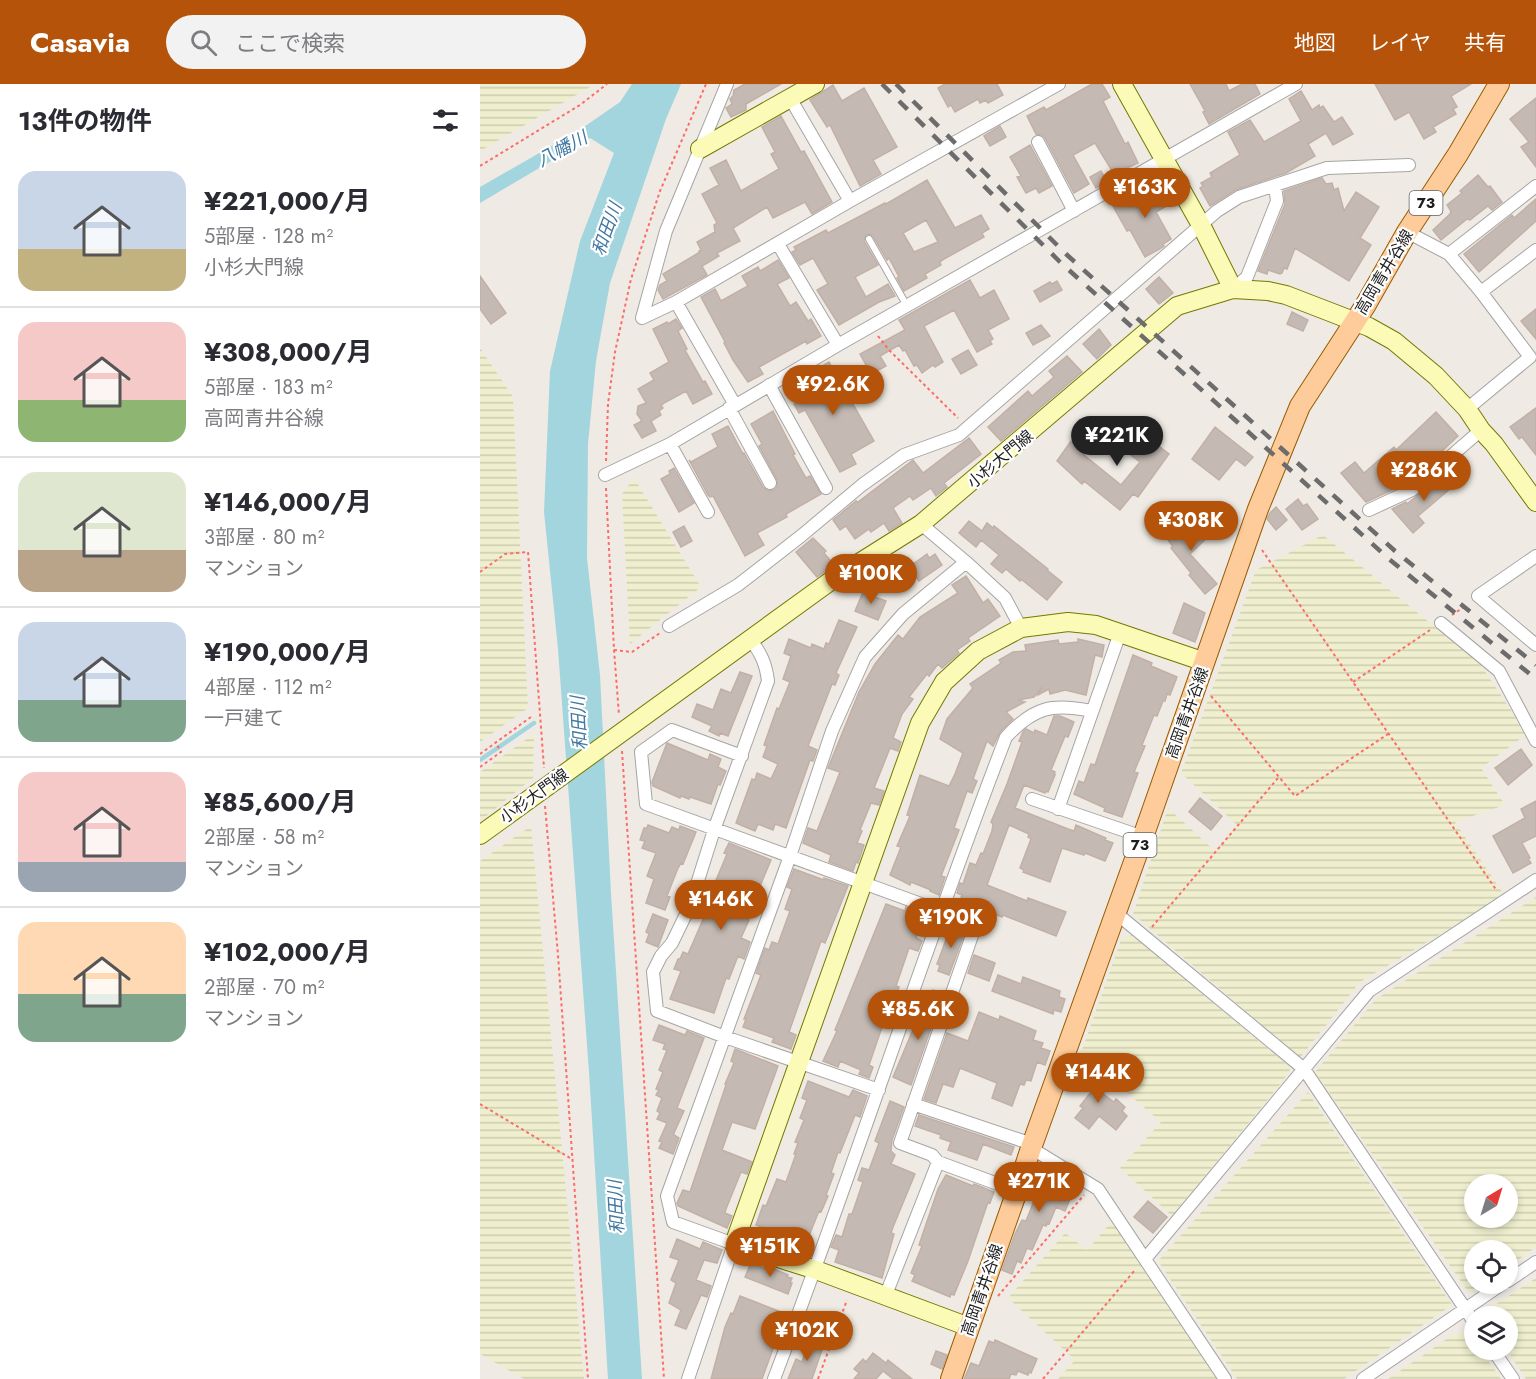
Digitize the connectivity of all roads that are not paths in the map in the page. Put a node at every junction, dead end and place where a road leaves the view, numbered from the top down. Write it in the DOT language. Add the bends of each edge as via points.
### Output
graph roads {
  1 [pos="727,84"];
  2 [pos="815,84"];
  3 [pos="1059,84"];
  4 [pos="1122,84"];
  5 [pos="1296,84"];
  6 [pos="1499,84"];
  7 [pos="1277,89"];
  8 [pos="790,98"];
  9 [pos="1038,142"];
  10 [pos="700,149"];
  11 [pos="1163,159"];
  12 [pos="1409,165"];
  13 [pos="1275,185"];
  14 [pos="1536,186"];
  15 [pos="850,201"];
  16 [pos="1074,211"];
  17 [pos="1201,225"];
  18 [pos="1407,232"];
  19 [pos="869,239"];
  20 [pos="778,244"];
  21 [pos="1536,250"];
  22 [pos="1449,254"];
  23 [pos="1233,289"];
  24 [pos="1481,292"];
  25 [pos="676,302"];
  26 [pos="907,306"];
  27 [pos="1353,322"];
  28 [pos="837,345"];
  29 [pos="1534,358"];
  30 [pos="769,385"];
  31 [pos="732,407"];
  32 [pos="1467,409"];
  33 [pos="1481,430"];
  34 [pos="670,444"];
  35 [pos="605,475"];
  36 [pos="770,483"];
  37 [pos="826,488"];
  38 [pos="1536,502"];
  39 [pos="1369,510"];
  40 [pos="708,512"];
  41 [pos="921,525"];
  42 [pos="1536,556"];
  43 [pos="966,562"];
  44 [pos="1441,623"];
  45 [pos="669,626"];
  46 [pos="1022,628"];
  47 [pos="1120,633"];
  48 [pos="750,639"];
  49 [pos="1536,645"];
  50 [pos="1205,662"];
  51 [pos="1092,711"];
  52 [pos="1536,741"];
  53 [pos="742,756"];
  54 [pos="1032,799"];
  55 [pos="1058,809"];
  56 [pos="714,830"];
  57 [pos="480,835"];
  58 [pos="1143,837"];
  59 [pos="790,856"];
  60 [pos="1536,880"];
  61 [pos="863,883"];
  62 [pos="942,911"];
  63 [pos="1116,913"];
  64 [pos="725,1037"];
  65 [pos="798,1061"];
  66 [pos="1304,1069"];
  67 [pos="879,1090"];
  68 [pos="913,1104"];
  69 [pos="1032,1146"];
  70 [pos="938,1162"];
  71 [pos="1017,1191"];
  72 [pos="734,1244"];
  73 [pos="1145,1259"];
  74 [pos="1536,1262"];
  75 [pos="816,1270"];
  76 [pos="1518,1274"];
  77 [pos="1487,1294"];
  78 [pos="885,1297"];
  79 [pos="1465,1306"];
  80 [pos="1469,1306"];
  81 [pos="1464,1309"];
  82 [pos="972,1318"];
  83 [pos="1500,1360"];
  84 [pos="953,1378"];
  85 [pos="688,1379"];
  86 [pos="774,1379"];
  87 [pos="1225,1379"];
  88 [pos="1363,1379"];
  89 [pos="1513,1379"];
  1 -- 10 [label="street"];
  2 -- 8 [label="street"];
  3 -- 15 [label="street"];
  4 -- 11 [label="street"];
  5 -- 7 [label="street"];
  6 -- 18 [label="main road, 高岡青井谷線 / 73"];
  7 -- 11 [label="street"];
  8 -- 10 [label="street"];
  8 -- 15 [label="street"];
  9 -- 16 [label="street"];
  10 -- 25 [label="street" via="666,231 642,318"];
  11 -- 16 [label="street"];
  11 -- 17 [label="street"];
  12 -- 13 [label="street" via="1327,168"];
  13 -- 17 [label="street" via="1239,198"];
  13 -- 23 [label="street" via="1277,201 1246,277"];
  14 -- 22 [label="street"];
  15 -- 20 [label="street"];
  16 -- 26 [label="street"];
  17 -- 23 [label="street"];
  17 -- 45 [label="street" via="968,427 948,440 904,455 738,585"];
  18 -- 22 [label="street"];
  18 -- 27 [label="main road, 高岡青井谷線 / 73"];
  19 -- 26 [label="lane"];
  20 -- 25 [label="street"];
  20 -- 28 [label="street"];
  21 -- 24 [label="street"];
  22 -- 24 [label="street"];
  23 -- 27 [label="street, 小杉大門線" via="1286,295"];
  23 -- 41 [label="street, 小杉大門線" via="1177,306"];
  24 -- 29 [label="street"];
  25 -- 31 [label="street"];
  26 -- 28 [label="street"];
  27 -- 32 [label="street, 小杉大門線" via="1394,341 1436,376"];
  27 -- 50 [label="main road, 高岡青井谷線 / 73" via="1300,406"];
  28 -- 30 [label="street"];
  29 -- 32 [label="street"];
  30 -- 31 [label="street"];
  30 -- 37 [label="street"];
  31 -- 34 [label="street"];
  31 -- 36 [label="street"];
  32 -- 33 [label="street, 小杉大門線"];
  33 -- 38 [label="street, 小杉大門線"];
  33 -- 39 [label="street" via="1412,490"];
  34 -- 35 [label="street"];
  34 -- 40 [label="street"];
  41 -- 43 [label="street"];
  41 -- 48 [label="street, 小杉大門線" via="832,580"];
  42 -- 49 [label="street" via="1478,596"];
  43 -- 46 [label="street" via="1005,598"];
  43 -- 59 [label="street" via="903,614 865,657 832,731"];
  44 -- 52 [label="street" via="1499,671"];
  46 -- 47 [label="street" via="1068,622"];
  46 -- 61 [label="street" via="978,651 944,682 920,723"];
  47 -- 50 [label="street"];
  47 -- 51 [label="street"];
  48 -- 53 [label="street" via="767,666 768,681"];
  48 -- 57 [label="street, 小杉大門線"];
  50 -- 58 [label="main road, 高岡青井谷線 / 73"];
  51 -- 55 [label="street"];
  51 -- 62 [label="street" via="1045,708 1022,720 1006,737"];
  53 -- 56 [label="street"];
  53 -- 56 [label="street" via="672,730 641,752 646,804"];
  54 -- 55 [label="street"];
  55 -- 58 [label="street"];
  56 -- 59 [label="street"];
  56 -- 64 [label="street" via="690,906 653,972 657,1011"];
  58 -- 63 [label="main road, 高岡青井谷線 / 73"];
  59 -- 61 [label="street"];
  59 -- 64 [label="street"];
  60 -- 66 [label="street" via="1369,991"];
  61 -- 62 [label="street"];
  61 -- 65 [label="street"];
  62 -- 67 [label="street"];
  62 -- 68 [label="street" via="976,924"];
  63 -- 66 [label="street"];
  63 -- 69 [label="main road, 高岡青井谷線 / 73"];
  64 -- 65 [label="street"];
  64 -- 72 [label="street" via="667,1196 673,1222"];
  65 -- 67 [label="street"];
  65 -- 72 [label="street"];
  66 -- 73 [label="street"];
  66 -- 79 [label="street"];
  67 -- 75 [label="street"];
  68 -- 69 [label="street"];
  68 -- 70 [label="street" via="900,1143 932,1155"];
  69 -- 71 [label="main road, 高岡青井谷線 / 73"];
  69 -- 73 [label="street" via="1101,1194"];
  70 -- 71 [label="street"];
  70 -- 78 [label="street"];
  71 -- 82 [label="main road, 高岡青井谷線 / 73"];
  72 -- 75 [label="street"];
  72 -- 85 [label="street"];
  73 -- 87 [label="street"];
  74 -- 76 [label="street"];
  75 -- 78 [label="street"];
  75 -- 86 [label="street"];
  77 -- 80 [label="street"];
  78 -- 82 [label="street"];
  81 -- 88 [label="street"];
  82 -- 84 [label="main road, 高岡青井谷線 / 73"];
  83 -- 89 [label="street"];
}
